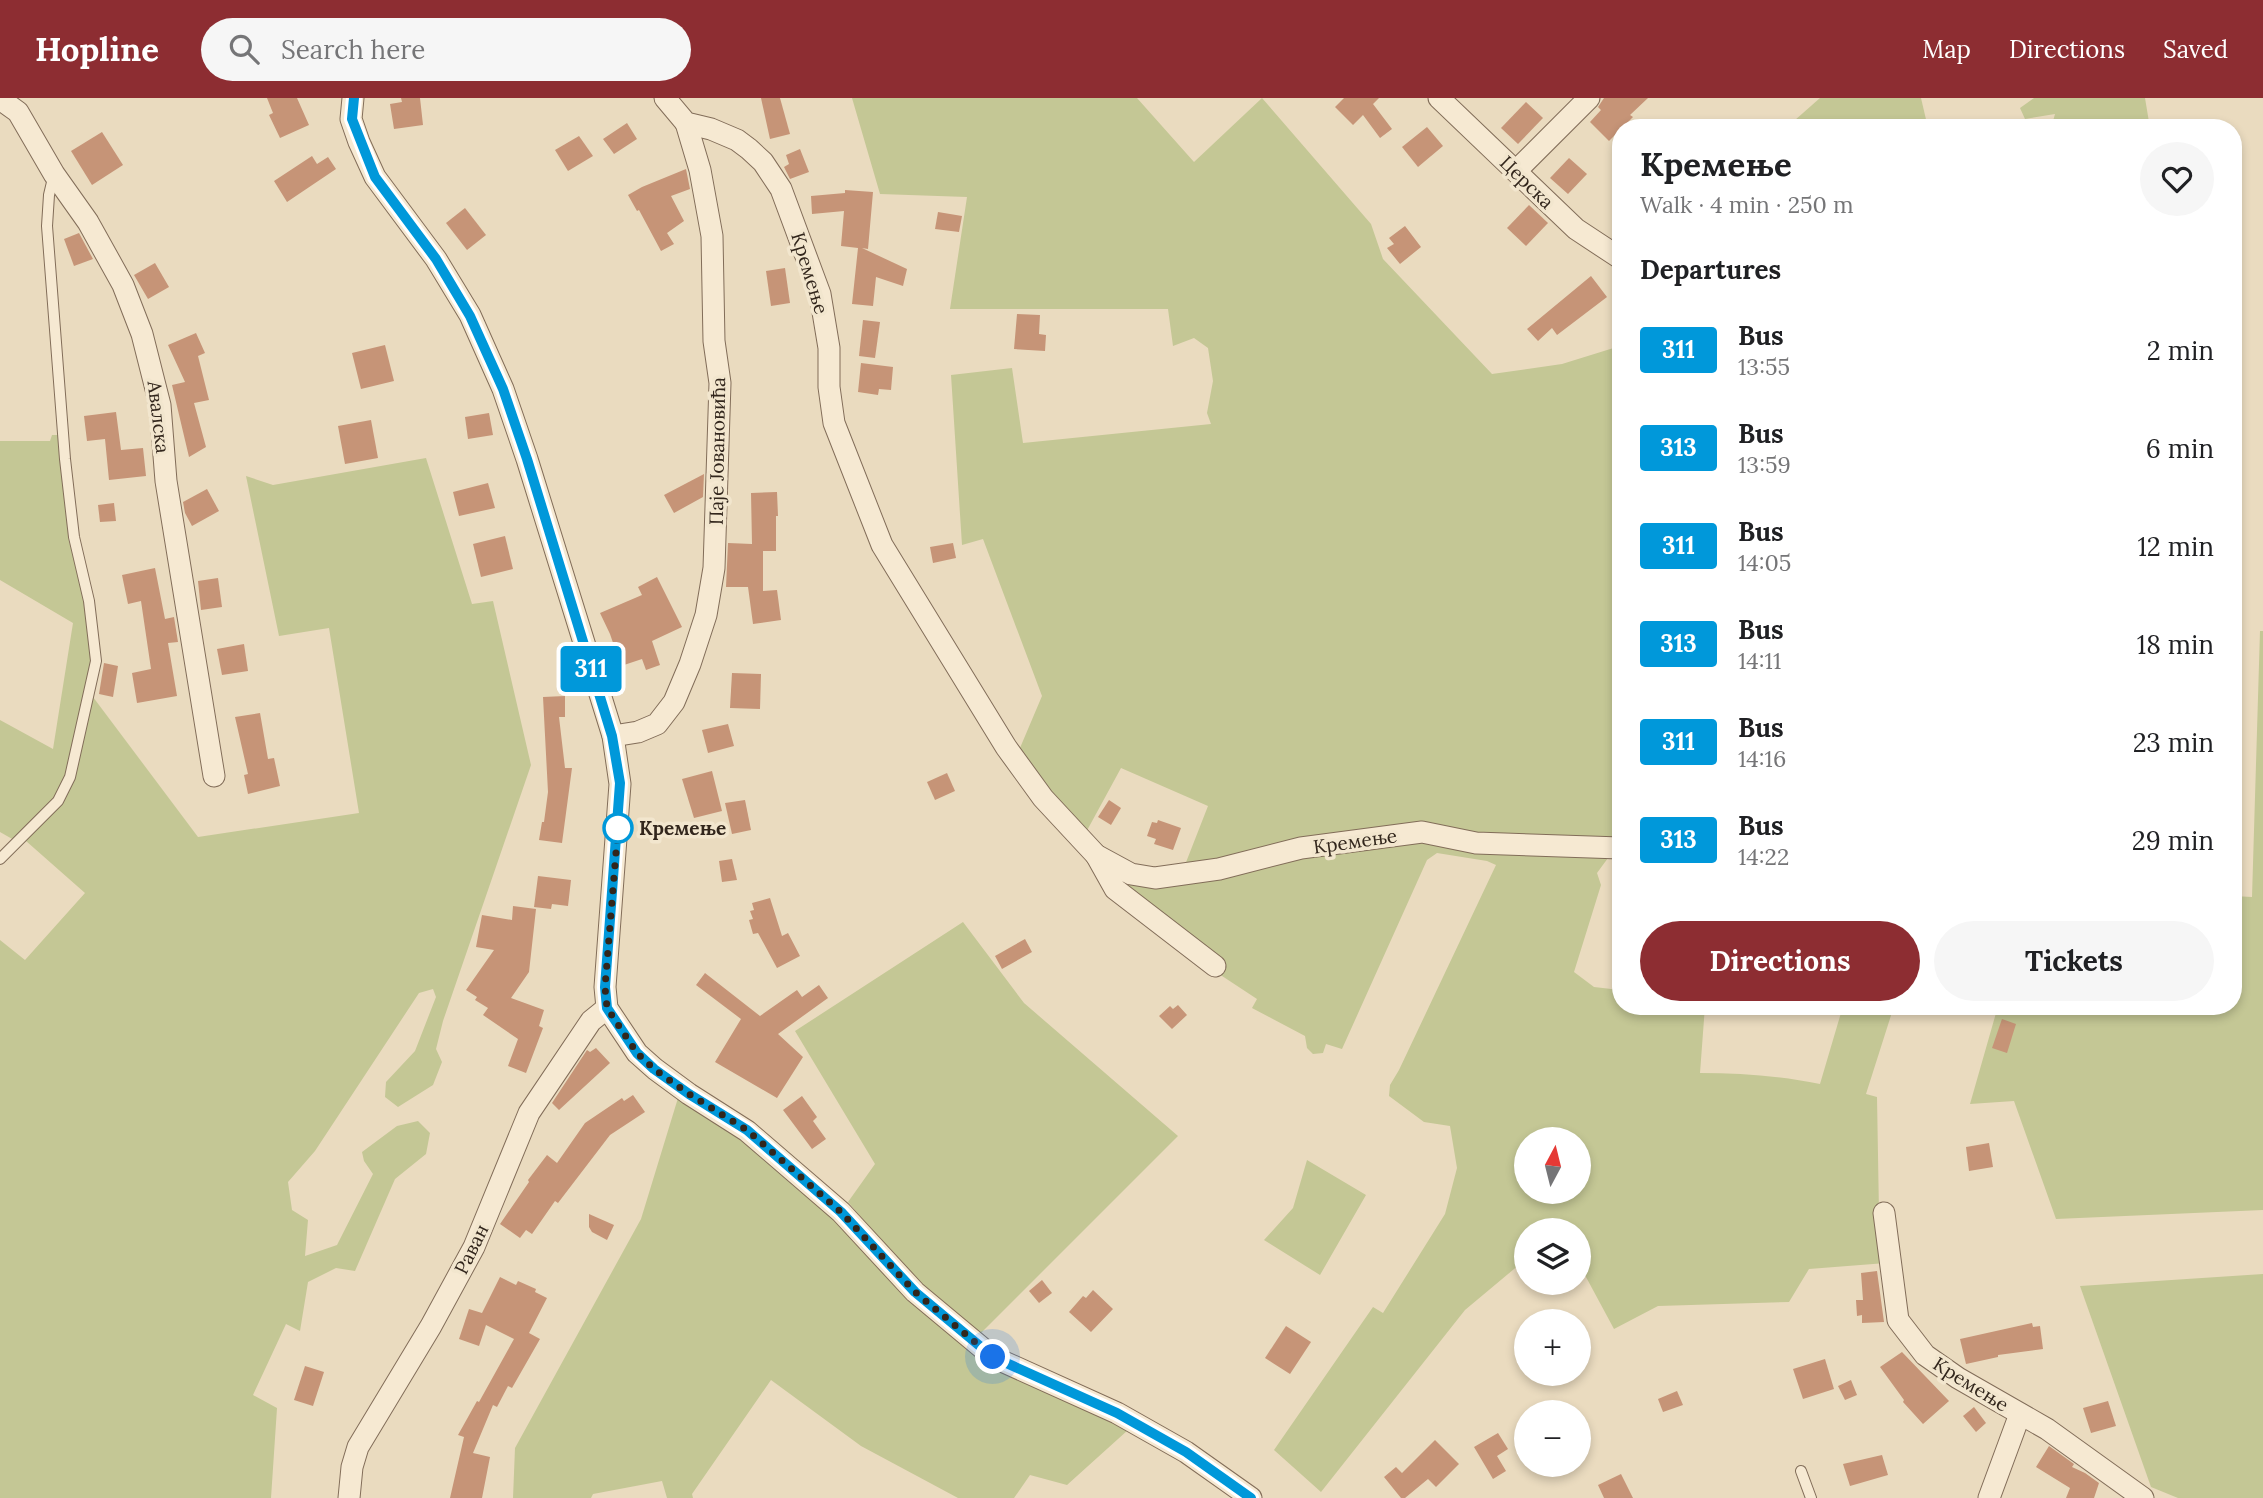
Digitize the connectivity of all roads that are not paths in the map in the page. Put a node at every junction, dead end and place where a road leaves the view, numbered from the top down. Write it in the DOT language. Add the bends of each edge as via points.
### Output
graph roads {
  1 [pos="354,98"];
  2 [pos="665,98"];
  3 [pos="1439,98"];
  4 [pos="1589,98"];
  5 [pos="0,99"];
  6 [pos="686,123"];
  7 [pos="1517,171"];
  8 [pos="54,174"];
  9 [pos="1612,253"];
  10 [pos="612,736"];
  11 [pos="214,776"];
  12 [pos="1612,848"];
  13 [pos="1096,855"];
  14 [pos="0,859"];
  15 [pos="1214,966"];
  16 [pos="607,1008"];
  17 [pos="1884,1213"];
  18 [pos="2020,1414"];
  19 [pos="1801,1471"];
  20 [pos="349,1498"];
  21 [pos="1251,1498"];
  22 [pos="1811,1498"];
  23 [pos="1989,1498"];
  24 [pos="2143,1498"];
  1 -- 10 [label="street" via="352,119 375,177 436,259 470,316 503,389"];
  2 -- 6 [label="street"];
  3 -- 7 [label="street, Церска"];
  4 -- 7 [label="street"];
  5 -- 8 [label="street, Авалска" via="18,111"];
  6 -- 10 [label="street, Паје Јовановића" via="712,236 714,341 720,383 714,568 706,615 674,702 657,724"];
  6 -- 13 [label="street, Кремење" via="737,140 763,162 781,189 820,294 834,423 882,545 1006,747 1043,798"];
  7 -- 9 [label="street, Церска" via="1576,229"];
  8 -- 11 [label="street, Авалска" via="88,222 123,285 153,371 166,481"];
  8 -- 14 [label="lane" via="47,226 65,459 96,662 70,777 58,801"];
  10 -- 16 [label="street" via="620,783 605,968"];
  12 -- 13 [label="street, Кремење" via="1476,843 1422,832 1301,848 1219,869 1155,878 1131,874"];
  13 -- 15 [label="street, Кремење" via="1115,889"];
  16 -- 20 [label="street, Раван" via="591,1021 529,1114 474,1247 358,1447"];
  16 -- 21 [label="street" via="637,1053 654,1069 747,1130 841,1212 915,1292 993,1357 1117,1413 1186,1452"];
  17 -- 18 [label="street, Кремење" via="1898,1320 1907,1334 1925,1355"];
  18 -- 23 [label="street"];
  18 -- 24 [label="street, Кремење"];
  19 -- 22 [label="lane"];
}
